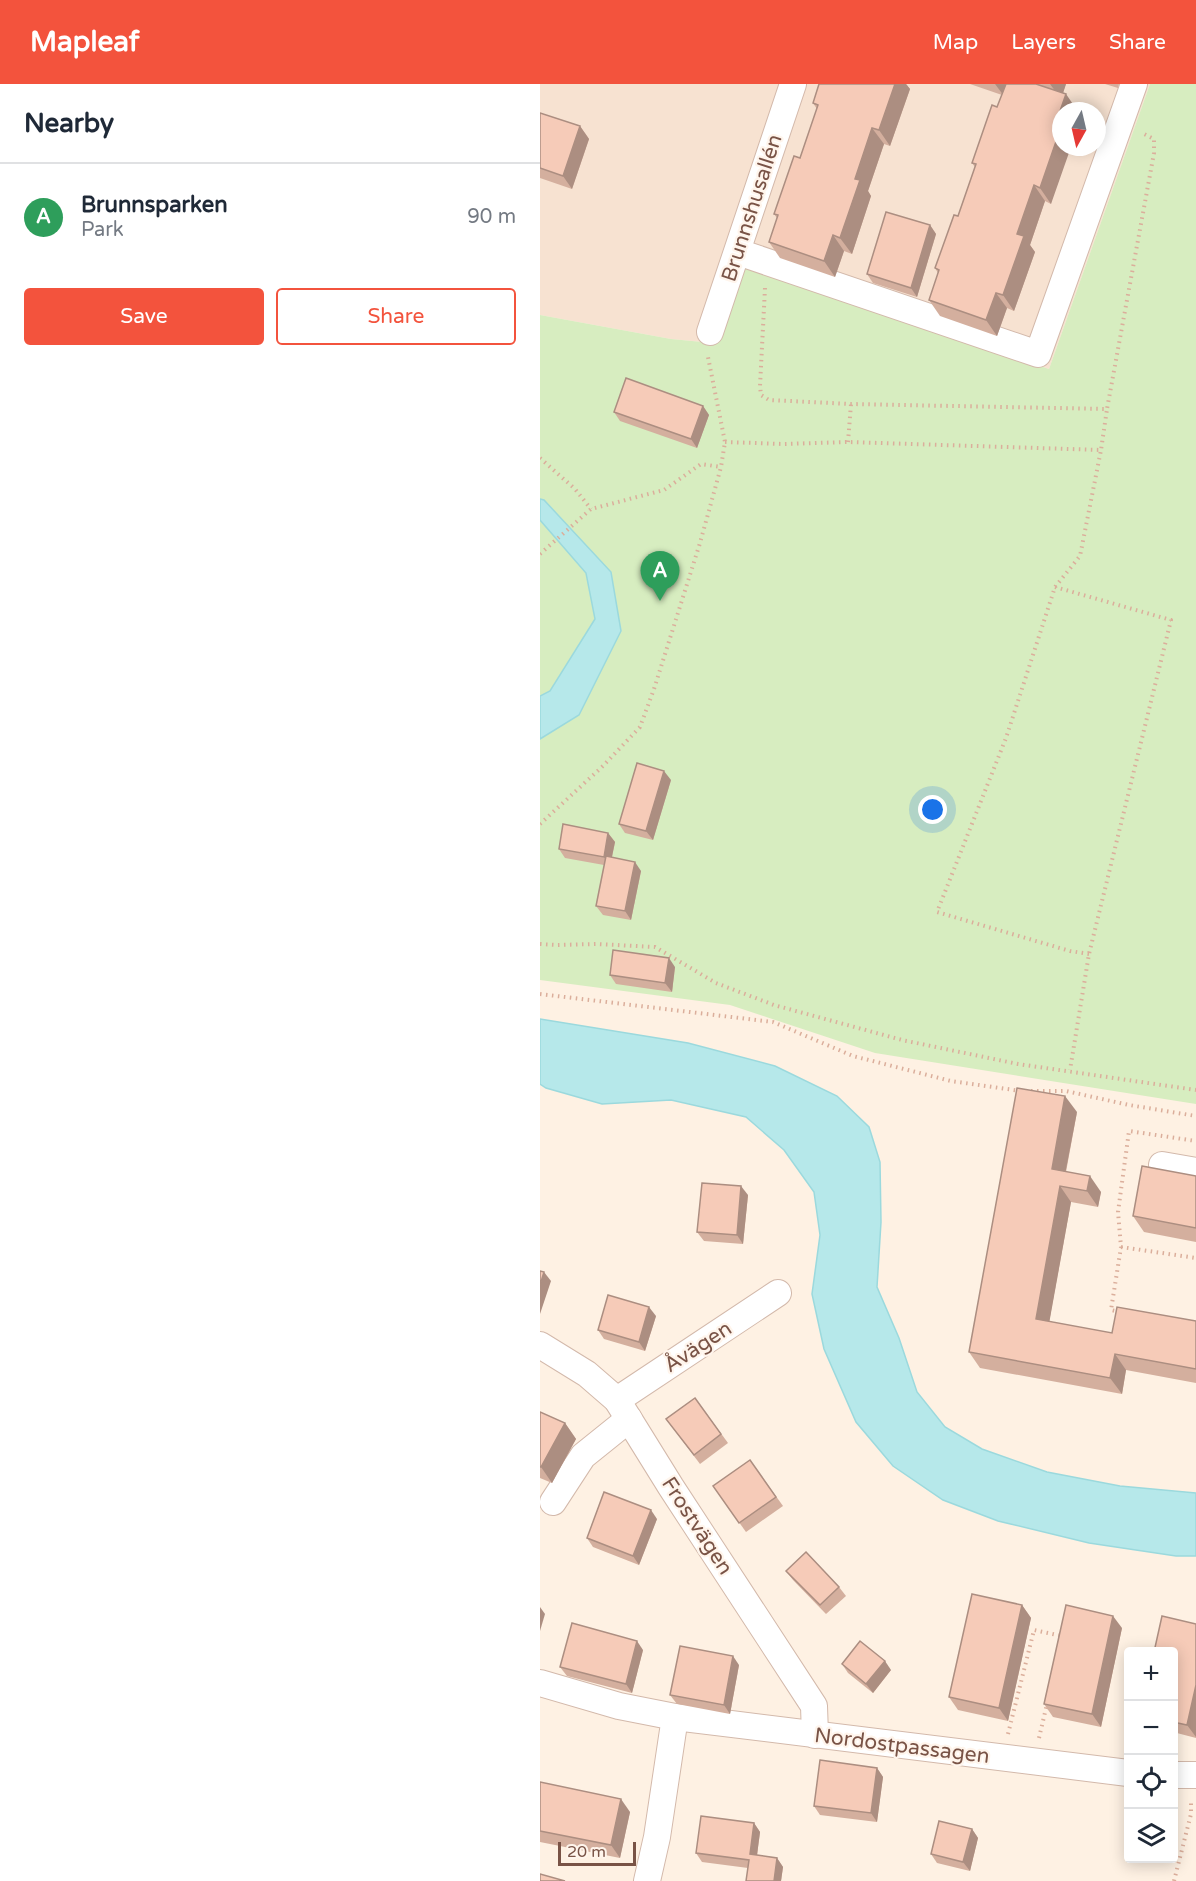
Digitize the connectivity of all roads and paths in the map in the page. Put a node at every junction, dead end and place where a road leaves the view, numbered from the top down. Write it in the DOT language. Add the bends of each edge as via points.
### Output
graph roads {
  1 [pos="793,84"];
  2 [pos="1134,84"];
  3 [pos="738,252"];
  4 [pos="710,332"];
  5 [pos="851,404"];
  6 [pos="1107,409"];
  7 [pos="725,442"];
  8 [pos="848,442"];
  9 [pos="1101,450"];
  10 [pos="540,458"];
  11 [pos="721,467"];
  12 [pos="591,509"];
  13 [pos="540,554"];
  14 [pos="1055,586"];
  15 [pos="540,824"];
  16 [pos="540,944"];
  17 [pos="1089,954"];
  18 [pos="540,994"];
  19 [pos="1070,1070"];
  20 [pos="1196,1090"];
  21 [pos="1196,1116"];
  22 [pos="1162,1165"];
  23 [pos="1196,1172"];
  24 [pos="1196,1258"];
  25 [pos="778,1293"];
  26 [pos="1122,1312"];
  27 [pos="540,1344"];
  28 [pos="623,1409"];
  29 [pos="553,1502"];
  30 [pos="1063,1636"];
  31 [pos="540,1683"];
  32 [pos="1050,1693"];
  33 [pos="675,1718"];
  34 [pos="815,1735"];
  35 [pos="1002,1758"];
  36 [pos="1034,1762"];
  37 [pos="1124,1773"];
  38 [pos="1178,1778"];
  39 [pos="1193,1787"];
  40 [pos="647,1881"];
  41 [pos="1174,1881"];
  1 -- 3 [label="street, Brunnshusallén"];
  2 -- 3 [label="street" via="1038,354"];
  3 -- 4 [label="street, Brunnshusallén"];
  4 -- 7 [label="path" via="707,355"];
  5 -- 8 [label="path"];
  6 -- 9 [label="path"];
  7 -- 8 [label="path"];
  7 -- 11 [label="path"];
  8 -- 9 [label="path"];
  9 -- 14 [label="path" via="1080,556"];
  10 -- 12 [label="path"];
  11 -- 12 [label="path" via="701,464 664,490"];
  11 -- 15 [label="path" via="640,727"];
  12 -- 13 [label="path"];
  14 -- 17 [label="path" via="1172,620"];
  14 -- 17 [label="path" via="1006,738 937,912"];
  16 -- 19 [label="path" via="655,947 716,983 774,1005 902,1040 1018,1064"];
  17 -- 19 [label="path"];
  18 -- 21 [label="path" via="773,1022 852,1056 951,1080 1019,1090 1066,1091"];
  19 -- 20 [label="path"];
  22 -- 23 [label="street"];
  24 -- 26 [label="path" via="1121,1248 1111,1310"];
  25 -- 28 [label="street, Åvägen"];
  27 -- 28 [label="street, Frostvägen" via="587,1374"];
  28 -- 29 [label="street, Åvägen" via="583,1456"];
  28 -- 34 [label="street, Frostvägen" via="814,1706"];
  30 -- 35 [label="path" via="1034,1630"];
  31 -- 33 [label="street, Nordostpassagen"];
  32 -- 36 [label="path"];
  33 -- 34 [label="street, Nordostpassagen"];
  33 -- 40 [label="street"];
  34 -- 35 [label="street, Nordostpassagen"];
  35 -- 36 [label="street, Nordostpassagen"];
  36 -- 37 [label="street, Nordostpassagen"];
  38 -- 39 [label="street"];
  39 -- 41 [label="path" via="1191,1814"];
}
